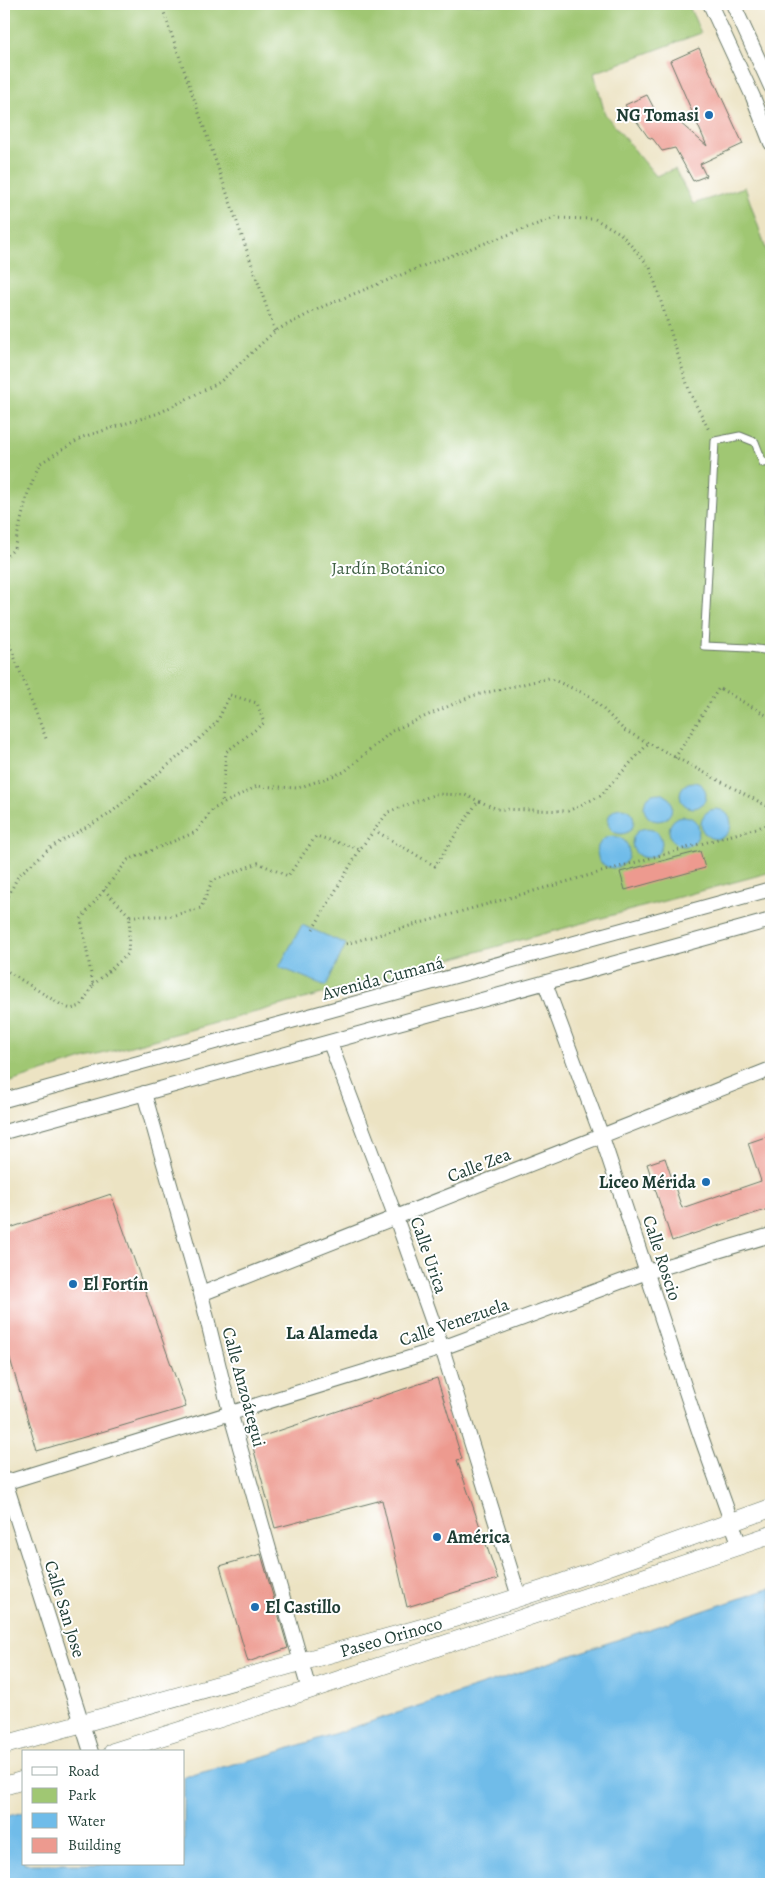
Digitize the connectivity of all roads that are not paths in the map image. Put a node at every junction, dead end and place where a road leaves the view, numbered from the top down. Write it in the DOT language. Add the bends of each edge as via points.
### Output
graph roads {
  1 [pos="710,4"];
  2 [pos="733,4"];
  3 [pos="765,59"];
  4 [pos="771,87"];
  5 [pos="771,143"];
  6 [pos="771,462"];
  7 [pos="771,652"];
  8 [pos="771,889"];
  9 [pos="771,920"];
  10 [pos="546,984"];
  11 [pos="330,1043"];
  12 [pos="771,1069"];
  13 [pos="144,1093"];
  14 [pos="4,1100"];
  15 [pos="4,1132"];
  16 [pos="602,1137"];
  17 [pos="396,1218"];
  18 [pos="771,1235"];
  19 [pos="647,1272"];
  20 [pos="201,1294"];
  21 [pos="442,1348"];
  22 [pos="230,1412"];
  23 [pos="4,1481"];
  24 [pos="771,1508"];
  25 [pos="732,1522"];
  26 [pos="771,1535"];
  27 [pos="740,1546"];
  28 [pos="519,1598"];
  29 [pos="300,1663"];
  30 [pos="309,1690"];
  31 [pos="81,1724"];
  32 [pos="4,1745"];
  33 [pos="90,1750"];
  34 [pos="119,1750"];
  35 [pos="22,1781"];
  36 [pos="4,1786"];
  1 -- 5 [label="street"];
  2 -- 3 [label="street"];
  3 -- 4 [label="street"];
  6 -- 7 [label="lane" via="763,463 755,442 740,436 715,441 704,646"];
  8 -- 14 [label="street, Avenida Cumaná"];
  9 -- 10 [label="street"];
  10 -- 11 [label="street"];
  10 -- 16 [label="street, Calle Roscio"];
  11 -- 13 [label="street"];
  11 -- 17 [label="street, Calle Urica"];
  12 -- 16 [label="street, Calle Zea"];
  13 -- 15 [label="street"];
  13 -- 20 [label="street, Calle Anzoátegui"];
  16 -- 17 [label="street, Calle Zea"];
  16 -- 19 [label="street, Calle Roscio"];
  17 -- 20 [label="street, Calle Zea"];
  17 -- 21 [label="street, Calle Urica"];
  18 -- 19 [label="street, Calle Venezuela"];
  19 -- 21 [label="street, Calle Venezuela"];
  19 -- 25 [label="street, Calle Roscio"];
  20 -- 22 [label="street, Calle Anzoátegui"];
  21 -- 22 [label="street, Calle Venezuela"];
  21 -- 28 [label="street, Calle Urica"];
  22 -- 23 [label="street, Calle Venezuela"];
  22 -- 29 [label="street, Calle Anzoátegui"];
  23 -- 31 [label="street, Calle San Jose"];
  24 -- 25 [label="street, Paseo Orinoco"];
  25 -- 27 [label="street, Calle Roscio"];
  25 -- 28 [label="street, Paseo Orinoco"];
  26 -- 27 [label="street, Paseo Orinoco"];
  27 -- 30 [label="street, Paseo Orinoco"];
  28 -- 29 [label="street, Paseo Orinoco"];
  29 -- 30 [label="street, Calle Anzoátegui"];
  29 -- 31 [label="street, Paseo Orinoco"];
  30 -- 34 [label="street, Paseo Orinoco"];
  31 -- 32 [label="street, Paseo Orinoco"];
  31 -- 33 [label="street, Calle San Jose"];
  35 -- 36 [label="street"];
}
